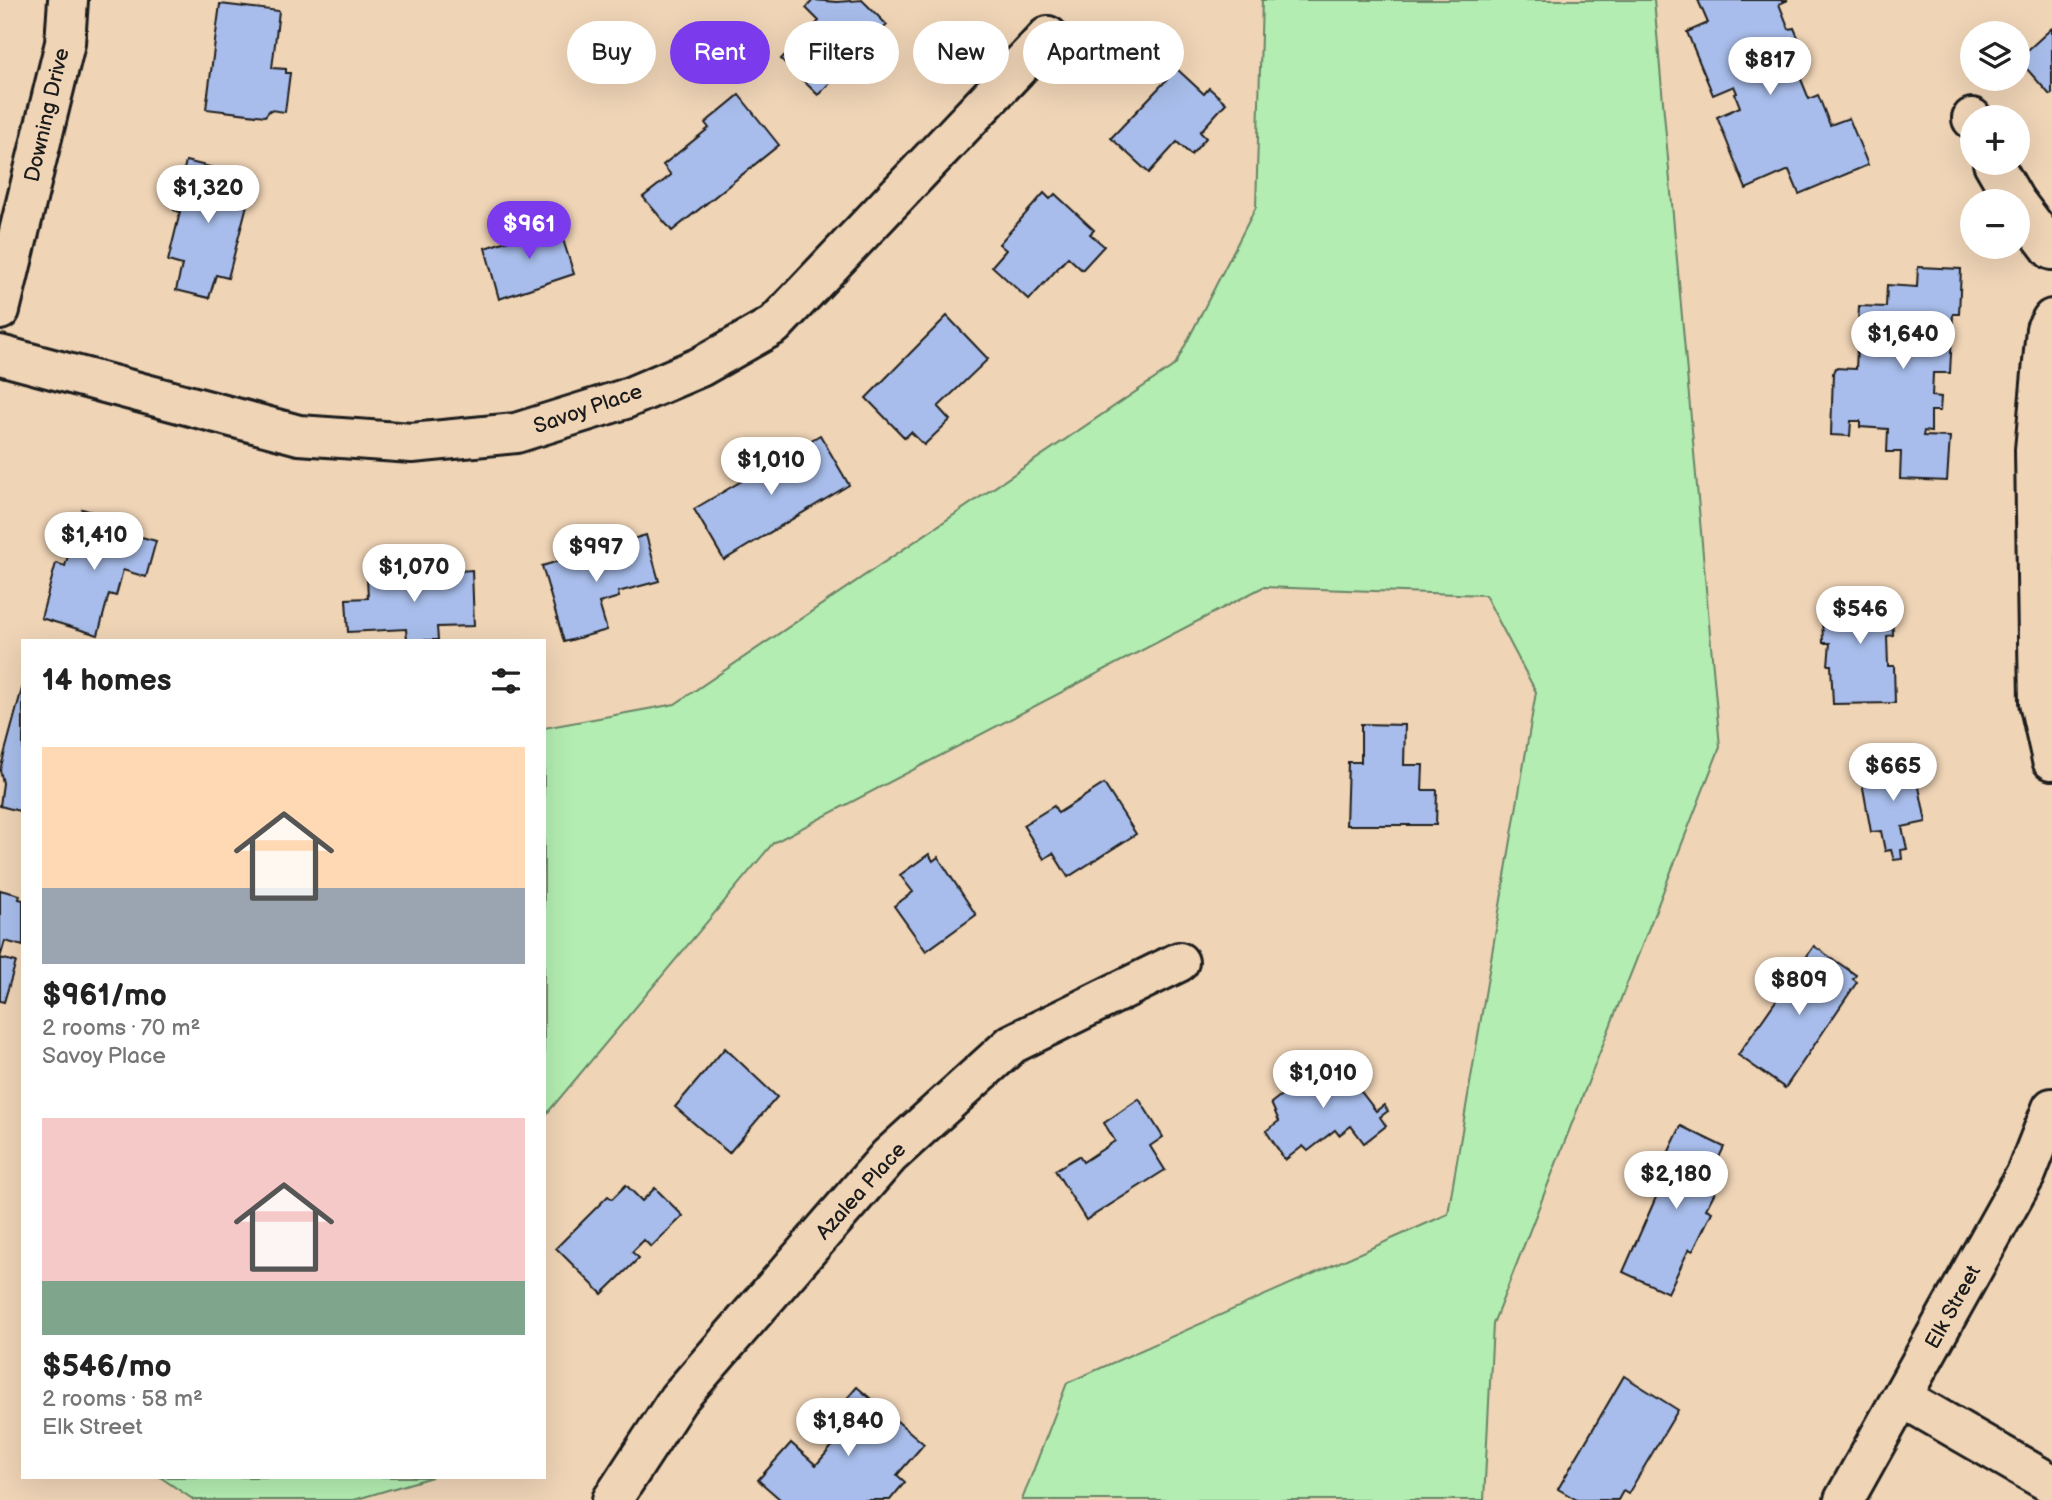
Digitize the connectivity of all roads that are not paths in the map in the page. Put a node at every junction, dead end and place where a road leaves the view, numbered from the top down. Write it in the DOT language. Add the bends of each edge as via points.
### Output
graph roads {
  1 [pos="68,0"];
  2 [pos="1023,62"];
  3 [pos="2030,221"];
  4 [pos="2052,250"];
  5 [pos="0,310"];
  6 [pos="2052,318"];
  7 [pos="0,355"];
  8 [pos="2052,760"];
  9 [pos="1179,962"];
  10 [pos="2052,1108"];
  11 [pos="1903,1398"];
  12 [pos="2052,1484"];
  13 [pos="612,1500"];
  14 [pos="1844,1500"];
  1 -- 5 [label="street, Downing Drive" via="65,43"];
  2 -- 7 [label="street, Savoy Place" via="774,326 637,393 516,433 412,443 299,435"];
  3 -- 4 [label="street"];
  6 -- 8 [label="street" via="2046,329 2035,450 2039,702"];
  9 -- 13 [label="street, Azalea Place" via="1012,1044 889,1156 678,1399"];
  10 -- 11 [label="street, Elk Street" via="2026,1174"];
  11 -- 12 [label="street"];
  11 -- 14 [label="street, Elk Street"];
}
